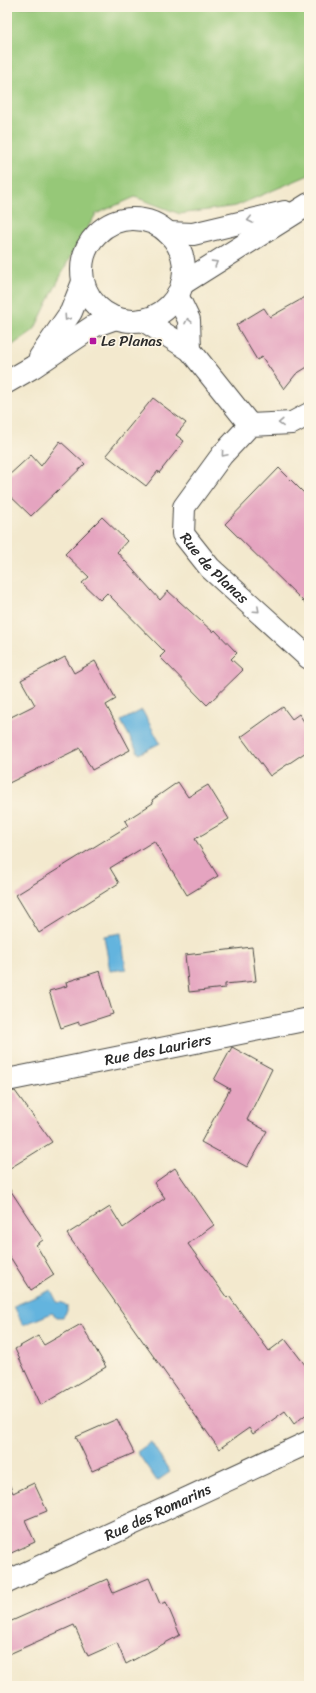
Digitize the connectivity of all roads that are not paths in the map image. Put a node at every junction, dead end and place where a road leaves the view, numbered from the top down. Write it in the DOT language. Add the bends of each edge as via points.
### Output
graph roads {
  1 [pos="305,206"];
  2 [pos="168,234"];
  3 [pos="83,282"];
  4 [pos="179,289"];
  5 [pos="116,318"];
  6 [pos="142,320"];
  7 [pos="190,350"];
  8 [pos="33,368"];
  9 [pos="7,382"];
  10 [pos="309,414"];
  11 [pos="250,425"];
  12 [pos="309,658"];
  13 [pos="309,1019"];
  14 [pos="7,1080"];
  15 [pos="309,1442"];
  16 [pos="7,1582"];
  1 -- 2 [label="street, one-way" via="192,234"];
  4 -- 1 [label="street, one-way"];
  2 -- 3 [label="street" via="155,224 139,219 123,219 108,225 95,236 85,250"];
  2 -- 4 [label="street" via="182,257 183,270"];
  3 -- 5 [label="street" via="93,302"];
  3 -- 8 [label="street, one-way" via="71,312"];
  4 -- 6 [label="street" via="168,307"];
  7 -- 4 [label="street, one-way" via="189,320"];
  5 -- 6 [label="street"];
  5 -- 8 [label="street" via="94,326"];
  6 -- 7 [label="street"];
  7 -- 11 [label="street"];
  8 -- 9 [label="street"];
  10 -- 11 [label="street, one-way" via="292,423"];
  11 -- 12 [label="street, Rue de Planas, one-way" via="222,455 184,507 183,534 210,568"];
  13 -- 14 [label="street, Rue des Lauriers"];
  15 -- 16 [label="street, Rue des Romarins"];
}
